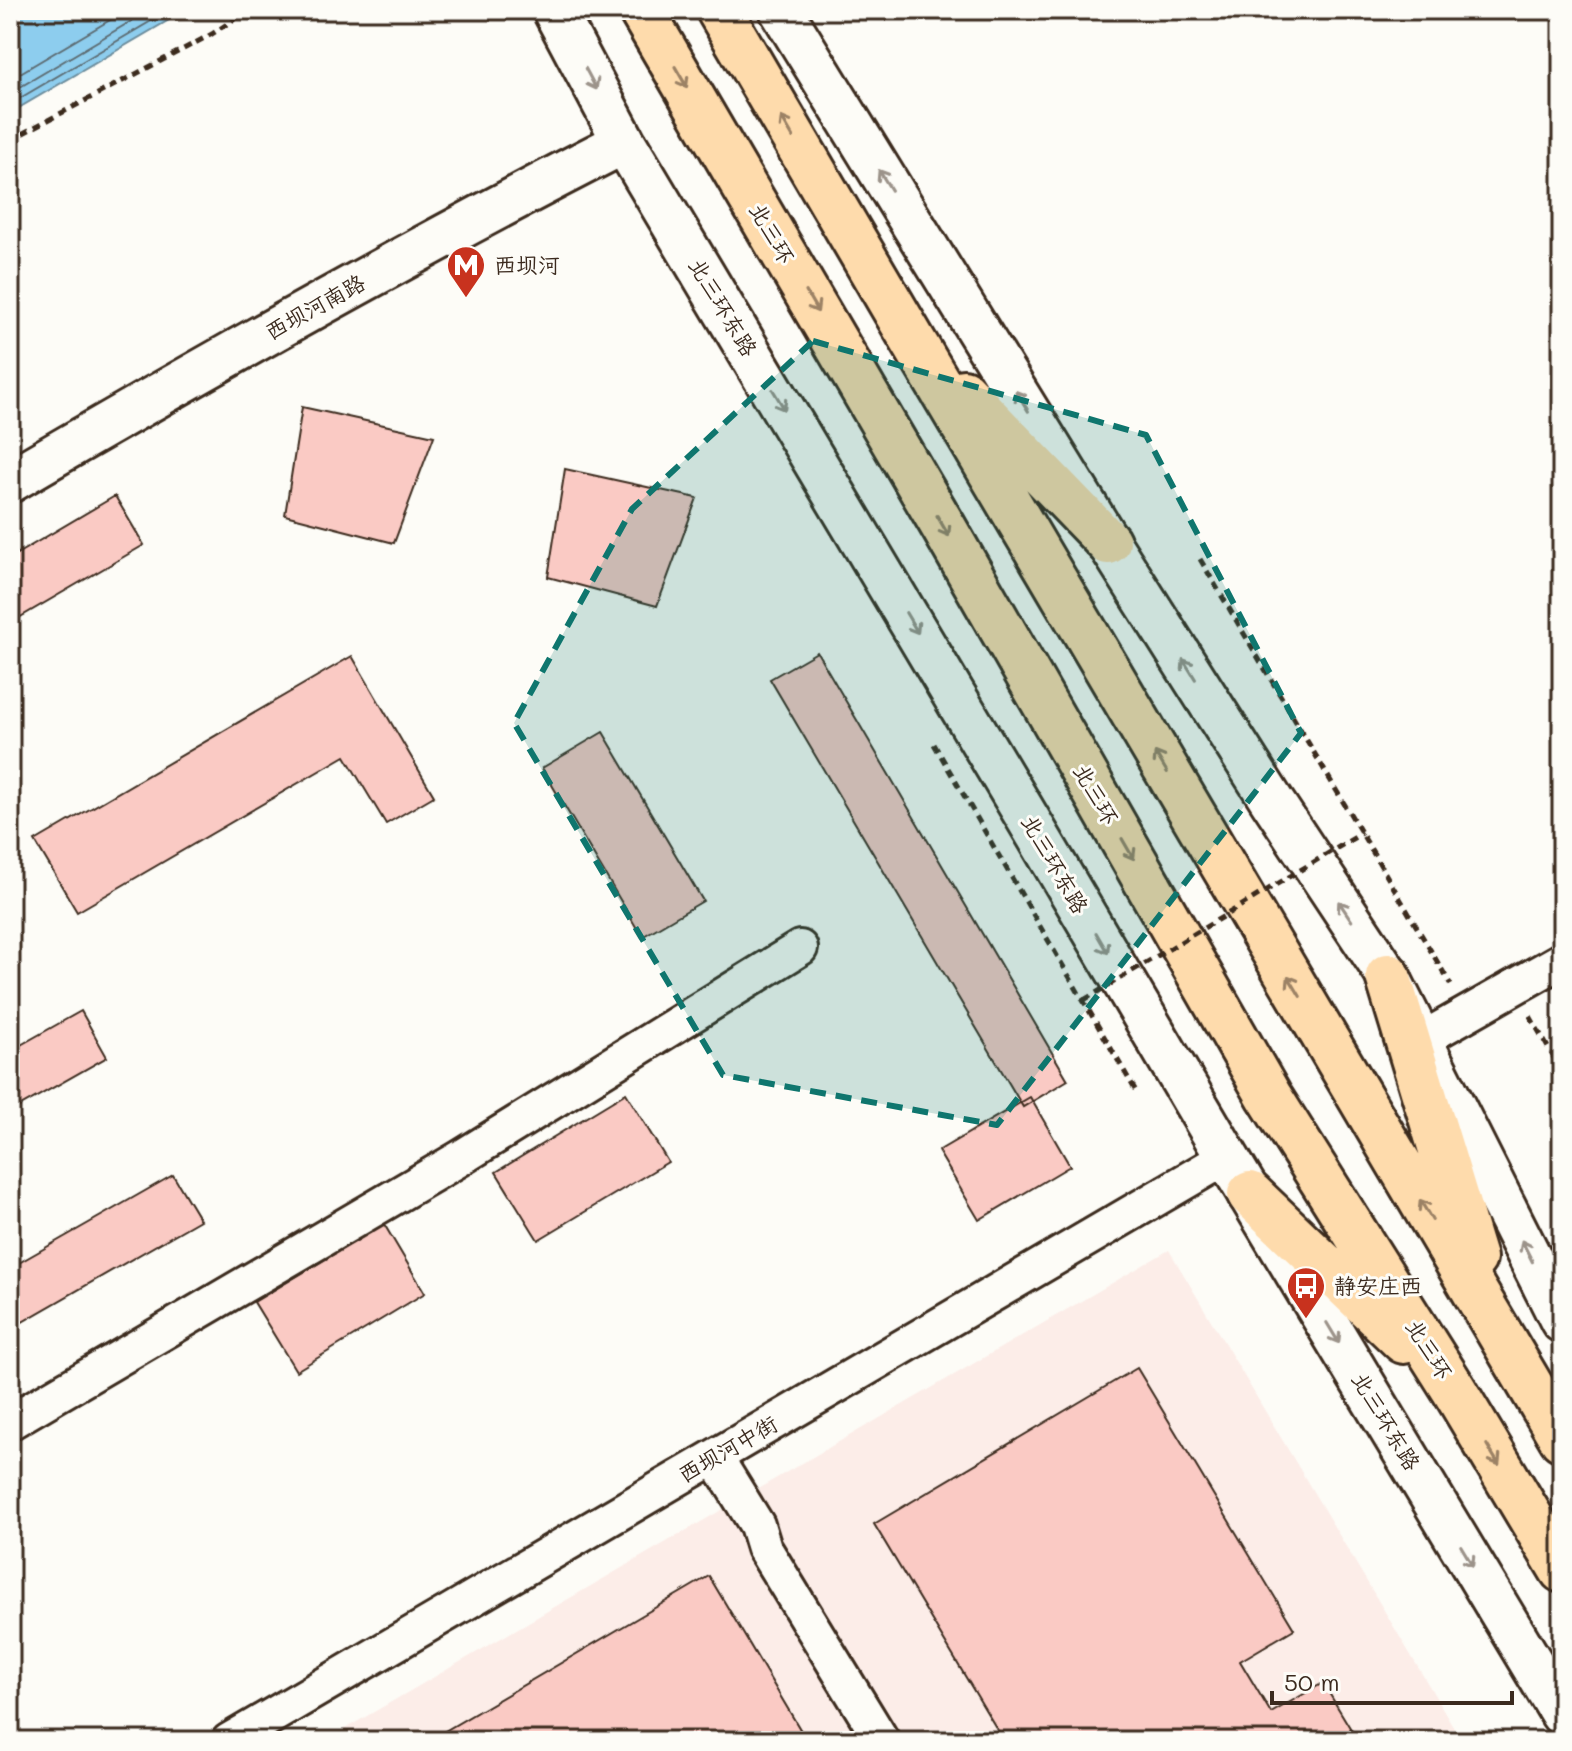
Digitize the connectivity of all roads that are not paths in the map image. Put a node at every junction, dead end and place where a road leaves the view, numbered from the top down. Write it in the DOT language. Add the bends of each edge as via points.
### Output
graph roads {
  1 [pos="554,10"];
  2 [pos="641,10"];
  3 [pos="719,10"];
  4 [pos="782,10"];
  5 [pos="624,142"];
  6 [pos="912,339"];
  7 [pos="10,481"];
  8 [pos="1108,542"];
  9 [pos="800,948"];
  10 [pos="1562,960"];
  11 [pos="1388,976"];
  12 [pos="1421,1040"];
  13 [pos="1227,1157"];
  14 [pos="1250,1194"];
  15 [pos="1562,1321"];
  16 [pos="1494,1325"];
  17 [pos="1453,1388"];
  18 [pos="10,1422"];
  19 [pos="1562,1439"];
  20 [pos="715,1457"];
  21 [pos="1562,1570"];
  22 [pos="1562,1714"];
  23 [pos="229,1741"];
  24 [pos="882,1741"];
  1 -- 5 [label="street, 北三环东路, one-way"];
  2 -- 17 [label="highway, 北三环, one-way" via="1269,1096"];
  6 -- 3 [label="highway, one-way"];
  8 -- 4 [label="street, one-way"];
  5 -- 7 [label="street, 西坝河南路" via="200,370"];
  5 -- 13 [label="street, 北三环东路, one-way"];
  6 -- 8 [label="highway"];
  16 -- 6 [label="highway, one-way"];
  11 -- 8 [label="street, one-way"];
  9 -- 18 [label="street" via="459,1159"];
  10 -- 12 [label="street"];
  11 -- 12 [label="street"];
  11 -- 16 [label="highway"];
  15 -- 12 [label="street, one-way"];
  13 -- 14 [label="street, 北三环东路"];
  13 -- 20 [label="street, 西坝河中街"];
  14 -- 17 [label="highway"];
  14 -- 22 [label="street, 北三环东路, one-way"];
  16 -- 19 [label="highway"];
  17 -- 21 [label="highway, 北三环, one-way"];
  20 -- 23 [label="street, 西坝河中街"];
  20 -- 24 [label="street"];
}
